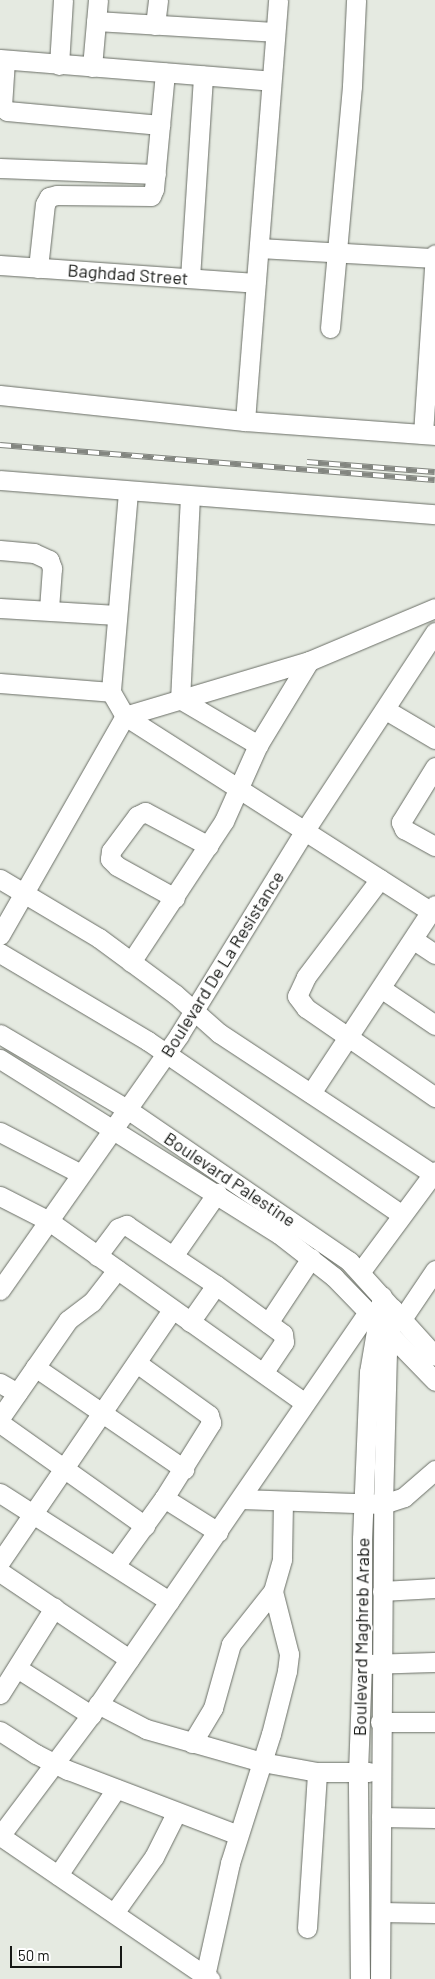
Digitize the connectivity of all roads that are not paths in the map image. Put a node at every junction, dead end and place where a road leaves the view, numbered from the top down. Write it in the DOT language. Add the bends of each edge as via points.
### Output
graph roads {
  1 [pos="63,0"];
  2 [pos="98,0"];
  3 [pos="158,0"];
  4 [pos="278,0"];
  5 [pos="356,0"];
  6 [pos="96,21"];
  7 [pos="155,25"];
  8 [pos="274,32"];
  9 [pos="2,59"];
  10 [pos="59,64"];
  11 [pos="92,67"];
  12 [pos="165,72"];
  13 [pos="203,75"];
  14 [pos="271,81"];
  15 [pos="160,124"];
  16 [pos="0,168"];
  17 [pos="156,174"];
  18 [pos="259,248"];
  19 [pos="336,251"];
  20 [pos="435,254"];
  21 [pos="435,258"];
  22 [pos="0,265"];
  23 [pos="38,268"];
  24 [pos="190,278"];
  25 [pos="255,283"];
  26 [pos="330,328"];
  27 [pos="0,395"];
  28 [pos="245,421"];
  29 [pos="429,435"];
  30 [pos="0,480"];
  31 [pos="128,492"];
  32 [pos="190,496"];
  33 [pos="435,514"];
  34 [pos="0,550"];
  35 [pos="0,608"];
  36 [pos="435,608"];
  37 [pos="49,609"];
  38 [pos="118,615"];
  39 [pos="435,632"];
  40 [pos="309,661"];
  41 [pos="0,683"];
  42 [pos="111,692"];
  43 [pos="180,699"];
  44 [pos="386,710"];
  45 [pos="125,716"];
  46 [pos="435,739"];
  47 [pos="258,745"];
  48 [pos="435,767"];
  49 [pos="240,790"];
  50 [pos="305,830"];
  51 [pos="210,846"];
  52 [pos="435,846"];
  53 [pos="0,879"];
  54 [pos="380,879"];
  55 [pos="25,893"];
  56 [pos="175,898"];
  57 [pos="433,909"];
  58 [pos="0,935"];
  59 [pos="414,940"];
  60 [pos="0,953"];
  61 [pos="435,954"];
  62 [pos="131,962"];
  63 [pos="382,989"];
  64 [pos="194,1011"];
  65 [pos="435,1024"];
  66 [pos="0,1034"];
  67 [pos="349,1037"];
  68 [pos="167,1054"];
  69 [pos="0,1059"];
  70 [pos="311,1093"];
  71 [pos="435,1096"];
  72 [pos="127,1109"];
  73 [pos="112,1128"];
  74 [pos="0,1132"];
  75 [pos="434,1172"];
  76 [pos="82,1174"];
  77 [pos="217,1193"];
  78 [pos="0,1196"];
  79 [pos="401,1214"];
  80 [pos="49,1221"];
  81 [pos="97,1256"];
  82 [pos="174,1256"];
  83 [pos="311,1258"];
  84 [pos="117,1270"];
  85 [pos="435,1270"];
  86 [pos="361,1271"];
  87 [pos="3,1278"];
  88 [pos="216,1285"];
  89 [pos="393,1308"];
  90 [pos="172,1310"];
  91 [pos="190,1322"];
  92 [pos="377,1322"];
  93 [pos="268,1323"];
  94 [pos="435,1356"];
  95 [pos="136,1363"];
  96 [pos="35,1367"];
  97 [pos="263,1372"];
  98 [pos="435,1381"];
  99 [pos="0,1383"];
  100 [pos="17,1393"];
  101 [pos="305,1403"];
  102 [pos="103,1411"];
  103 [pos="0,1418"];
  104 [pos="0,1423"];
  105 [pos="64,1466"];
  106 [pos="184,1469"];
  107 [pos="434,1472"];
  108 [pos="0,1493"];
  109 [pos="164,1498"];
  110 [pos="241,1499"];
  111 [pos="283,1503"];
  112 [pos="364,1504"];
  113 [pos="383,1504"];
  114 [pos="32,1513"];
  115 [pos="145,1526"];
  116 [pos="218,1532"];
  117 [pos="0,1562"];
  118 [pos="115,1566"];
  119 [pos="0,1572"];
  120 [pos="435,1588"];
  121 [pos="273,1591"];
  122 [pos="382,1591"];
  123 [pos="169,1601"];
  124 [pos="54,1608"];
  125 [pos="129,1659"];
  126 [pos="435,1662"];
  127 [pos="362,1664"];
  128 [pos="382,1664"];
  129 [pos="17,1668"];
  130 [pos="0,1694"];
  131 [pos="94,1710"];
  132 [pos="380,1722"];
  133 [pos="435,1722"];
  134 [pos="0,1731"];
  135 [pos="192,1743"];
  136 [pos="262,1762"];
  137 [pos="54,1763"];
  138 [pos="317,1772"];
  139 [pos="358,1772"];
  140 [pos="380,1772"];
  141 [pos="116,1789"];
  142 [pos="176,1813"];
  143 [pos="381,1817"];
  144 [pos="435,1818"];
  145 [pos="238,1835"];
  146 [pos="0,1836"];
  147 [pos="58,1875"];
  148 [pos="381,1912"];
  149 [pos="435,1912"];
  150 [pos="114,1913"];
  151 [pos="307,1928"];
  152 [pos="208,1977"];
  153 [pos="360,1979"];
  154 [pos="380,1979"];
  1 -- 10 [label="street"];
  2 -- 6 [label="street"];
  3 -- 7 [label="street"];
  4 -- 8 [label="street"];
  5 -- 19 [label="street" via="352,86"];
  6 -- 7 [label="street"];
  6 -- 11 [label="street"];
  7 -- 8 [label="street"];
  8 -- 14 [label="street"];
  9 -- 10 [label="street"];
  9 -- 15 [label="street" via="2,106 7,111"];
  10 -- 11 [label="street"];
  11 -- 12 [label="street"];
  12 -- 13 [label="street"];
  12 -- 15 [label="street"];
  13 -- 14 [label="street"];
  13 -- 24 [label="street"];
  14 -- 18 [label="street"];
  15 -- 17 [label="street"];
  16 -- 17 [label="street"];
  17 -- 23 [label="street" via="154,189 146,198 49,197 45,204"];
  18 -- 19 [label="street"];
  18 -- 25 [label="street"];
  19 -- 21 [label="street"];
  19 -- 26 [label="street"];
  20 -- 21 [label="street"];
  21 -- 29 [label="street"];
  22 -- 23 [label="street, Baghdad Street"];
  23 -- 24 [label="street, Baghdad Street"];
  24 -- 25 [label="street, Baghdad Street"];
  25 -- 28 [label="street"];
  27 -- 28 [label="street"];
  28 -- 29 [label="street"];
  30 -- 31 [label="street"];
  31 -- 32 [label="street"];
  31 -- 38 [label="street"];
  32 -- 33 [label="street"];
  32 -- 43 [label="street"];
  34 -- 37 [label="street" via="34,553 49,560 52,568"];
  35 -- 37 [label="street"];
  36 -- 40 [label="street"];
  37 -- 38 [label="street"];
  38 -- 42 [label="street"];
  39 -- 44 [label="street, Boulevard De La Resistance"];
  40 -- 43 [label="street"];
  40 -- 47 [label="street"];
  41 -- 42 [label="street"];
  42 -- 45 [label="street"];
  43 -- 45 [label="street"];
  43 -- 47 [label="street"];
  44 -- 46 [label="street"];
  44 -- 50 [label="street, Boulevard De La Resistance"];
  45 -- 49 [label="street"];
  45 -- 55 [label="street"];
  47 -- 49 [label="street"];
  48 -- 52 [label="street" via="401,822 404,830"];
  49 -- 50 [label="street"];
  49 -- 51 [label="street"];
  50 -- 54 [label="street"];
  50 -- 64 [label="street, Boulevard De La Resistance"];
  51 -- 56 [label="street"];
  51 -- 56 [label="street" via="145,812 137,816 111,851 110,859 118,866"];
  53 -- 55 [label="street"];
  54 -- 57 [label="street"];
  54 -- 67 [label="street" via="297,992 298,999 306,1008"];
  55 -- 58 [label="street"];
  55 -- 62 [label="street" via="67,917"];
  56 -- 62 [label="street"];
  57 -- 59 [label="street"];
  59 -- 61 [label="street"];
  59 -- 63 [label="street"];
  60 -- 68 [label="street"];
  62 -- 64 [label="street"];
  63 -- 65 [label="street"];
  63 -- 67 [label="street"];
  64 -- 68 [label="street, Boulevard De La Resistance"];
  64 -- 70 [label="street" via="219,1033"];
  66 -- 72 [label="street, Boulevard Palestine"];
  67 -- 70 [label="street"];
  67 -- 71 [label="street"];
  68 -- 72 [label="street, Boulevard De La Resistance"];
  68 -- 79 [label="street"];
  69 -- 73 [label="street, Boulevard Palestine"];
  70 -- 75 [label="street"];
  72 -- 73 [label="street, Boulevard De La Resistance"];
  72 -- 86 [label="street, Boulevard Palestine"];
  73 -- 76 [label="street, Boulevard De La Resistance"];
  73 -- 77 [label="street, Boulevard Palestine"];
  74 -- 76 [label="street"];
  75 -- 79 [label="street"];
  76 -- 80 [label="street, Boulevard De La Resistance"];
  77 -- 82 [label="street"];
  77 -- 83 [label="street, Boulevard Palestine"];
  78 -- 80 [label="street"];
  79 -- 86 [label="street"];
  80 -- 81 [label="street"];
  80 -- 87 [label="street, Boulevard De La Resistance"];
  81 -- 82 [label="street" via="118,1228 126,1225"];
  81 -- 84 [label="street"];
  82 -- 88 [label="street"];
  83 -- 92 [label="street, Boulevard Palestine"];
  83 -- 93 [label="street"];
  84 -- 90 [label="street"];
  84 -- 96 [label="street" via="92,1302 68,1320"];
  85 -- 89 [label="street, Boulevard Maghreb Arabe"];
  86 -- 89 [label="street, Boulevard Palestine"];
  88 -- 91 [label="street"];
  88 -- 93 [label="street"];
  89 -- 92 [label="street, Boulevard Maghreb Arabe"];
  89 -- 94 [label="street, Boulevard Palestine"];
  90 -- 91 [label="street"];
  90 -- 95 [label="street"];
  91 -- 97 [label="street"];
  92 -- 98 [label="street, Boulevard Palestine"];
  92 -- 101 [label="street"];
  92 -- 112 [label="street, Boulevard Maghreb Arabe" via="369,1372"];
  92 -- 113 [label="street, Boulevard Maghreb Arabe"];
  93 -- 97 [label="street" via="285,1338"];
  95 -- 102 [label="street"];
  95 -- 106 [label="street" via="211,1418 210,1428"];
  96 -- 100 [label="street"];
  96 -- 102 [label="street"];
  97 -- 101 [label="street"];
  99 -- 100 [label="street"];
  100 -- 103 [label="street"];
  101 -- 110 [label="street"];
  102 -- 105 [label="street"];
  102 -- 106 [label="street"];
  104 -- 105 [label="street"];
  105 -- 114 [label="street"];
  105 -- 115 [label="street"];
  106 -- 109 [label="street"];
  107 -- 113 [label="street" via="404,1497"];
  108 -- 114 [label="street"];
  109 -- 115 [label="street"];
  109 -- 116 [label="street"];
  110 -- 111 [label="street"];
  110 -- 116 [label="street"];
  111 -- 112 [label="street"];
  111 -- 121 [label="street" via="282,1559"];
  112 -- 113 [label="street"];
  112 -- 127 [label="street, Boulevard Maghreb Arabe"];
  113 -- 122 [label="street, Boulevard Maghreb Arabe"];
  114 -- 117 [label="street"];
  114 -- 118 [label="street"];
  115 -- 118 [label="street"];
  116 -- 123 [label="street"];
  118 -- 123 [label="street"];
  119 -- 124 [label="street"];
  120 -- 122 [label="street"];
  121 -- 135 [label="street" via="231,1644 213,1708"];
  121 -- 136 [label="street" via="289,1654"];
  122 -- 128 [label="street, Boulevard Maghreb Arabe"];
  123 -- 125 [label="street"];
  124 -- 125 [label="street"];
  124 -- 129 [label="street"];
  125 -- 131 [label="street"];
  126 -- 128 [label="street"];
  127 -- 128 [label="street"];
  127 -- 139 [label="street, Boulevard Maghreb Arabe"];
  128 -- 132 [label="street, Boulevard Maghreb Arabe"];
  129 -- 130 [label="street"];
  129 -- 131 [label="street"];
  131 -- 135 [label="street"];
  131 -- 137 [label="street"];
  132 -- 133 [label="street"];
  132 -- 140 [label="street, Boulevard Maghreb Arabe"];
  134 -- 137 [label="street"];
  135 -- 136 [label="street"];
  136 -- 138 [label="street"];
  136 -- 145 [label="street"];
  137 -- 141 [label="street"];
  137 -- 146 [label="street"];
  138 -- 139 [label="street"];
  138 -- 151 [label="street"];
  139 -- 140 [label="street"];
  139 -- 153 [label="street, Boulevard Maghreb Arabe"];
  140 -- 143 [label="street, Boulevard Maghreb Arabe"];
  141 -- 142 [label="street"];
  141 -- 147 [label="street"];
  142 -- 145 [label="street"];
  142 -- 150 [label="street" via="154,1857"];
  143 -- 144 [label="street"];
  143 -- 148 [label="street, Boulevard Maghreb Arabe"];
  145 -- 152 [label="street"];
  146 -- 147 [label="street"];
  147 -- 150 [label="street"];
  148 -- 149 [label="street"];
  148 -- 154 [label="street, Boulevard Maghreb Arabe"];
  150 -- 152 [label="street"];
}
